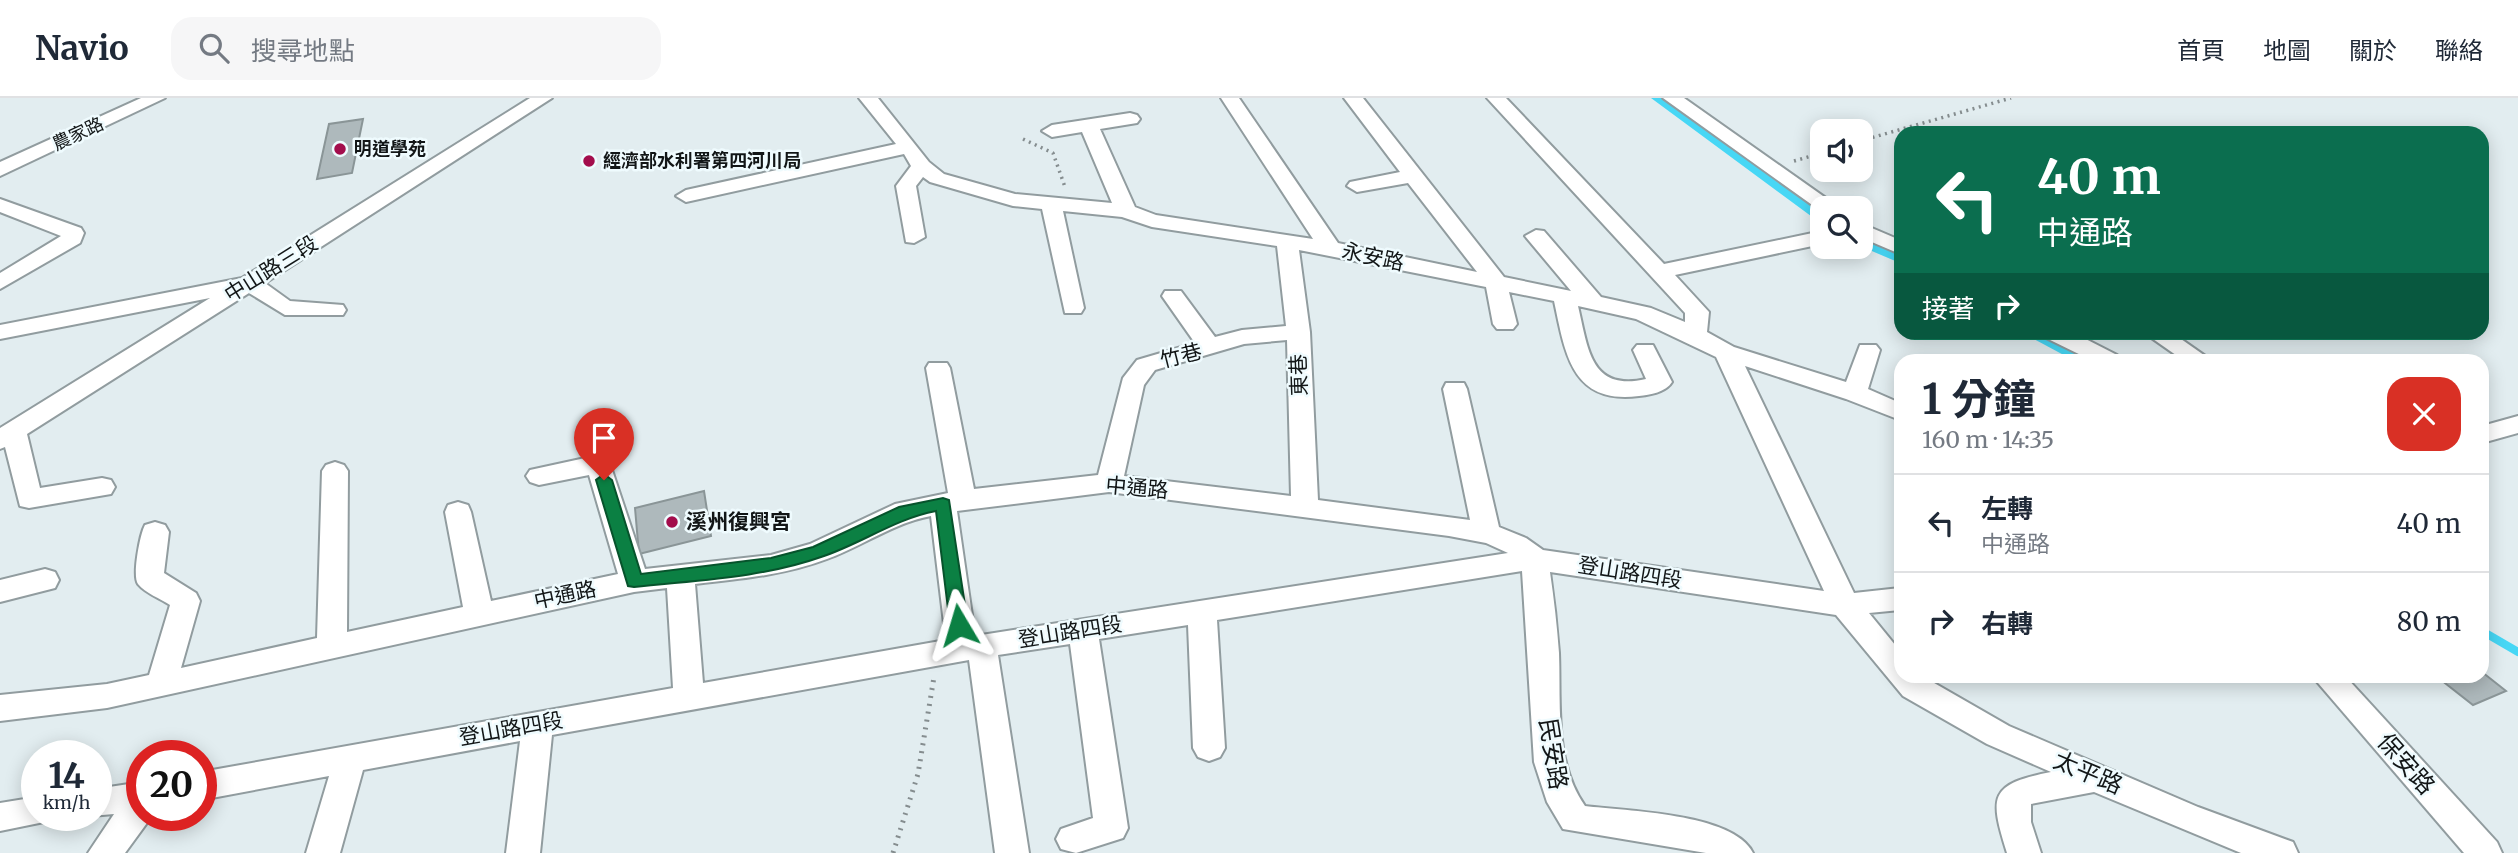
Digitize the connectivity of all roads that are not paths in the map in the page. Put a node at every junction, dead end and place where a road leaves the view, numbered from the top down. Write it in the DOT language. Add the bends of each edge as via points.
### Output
graph roads {
  1 [pos="156,98"];
  2 [pos="543,98"];
  3 [pos="868,98"];
  4 [pos="1230,98"];
  5 [pos="1353,98"];
  6 [pos="1496,98"];
  7 [pos="1672,98"];
  8 [pos="1130,119"];
  9 [pos="1089,125"];
  10 [pos="1052,131"];
  11 [pos="915,157"];
  12 [pos="0,170"];
  13 [pos="1413,176"];
  14 [pos="1357,186"];
  15 [pos="686,196"];
  16 [pos="1813,196"];
  17 [pos="1061,204"];
  18 [pos="0,205"];
  19 [pos="1126,211"];
  20 [pos="1873,235"];
  21 [pos="1536,236"];
  22 [pos="914,237"];
  23 [pos="1810,240"];
  24 [pos="1287,242"];
  25 [pos="1894,245"];
  26 [pos="1330,248"];
  27 [pos="1659,272"];
  28 [pos="0,282"];
  29 [pos="1496,282"];
  30 [pos="248,283"];
  31 [pos="1173,296"];
  32 [pos="1564,296"];
  33 [pos="1591,301"];
  34 [pos="1073,308"];
  35 [pos="335,310"];
  36 [pos="1505,324"];
  37 [pos="1298,331"];
  38 [pos="0,332"];
  39 [pos="1695,335"];
  40 [pos="2068,340"];
  41 [pos="2167,340"];
  42 [pos="1212,348"];
  43 [pos="1645,350"];
  44 [pos="1868,350"];
  45 [pos="1726,352"];
  46 [pos="2097,354"];
  47 [pos="2189,354"];
  48 [pos="938,368"];
  49 [pos="1455,389"];
  50 [pos="1855,393"];
  51 [pos="1894,409"];
  52 [pos="2518,424"];
  53 [pos="2489,433"];
  54 [pos="7,436"];
  55 [pos="335,471"];
  56 [pos="538,476"];
  57 [pos="1109,483"];
  58 [pos="102,487"];
  59 [pos="953,502"];
  60 [pos="1305,510"];
  61 [pos="458,512"];
  62 [pos="155,532"];
  63 [pos="1486,533"];
  64 [pos="1535,559"];
  65 [pos="680,576"];
  66 [pos="46,579"];
  67 [pos="634,581"];
  68 [pos="0,591"];
  69 [pos="1894,600"];
  70 [pos="1845,606"];
  71 [pos="1202,611"];
  72 [pos="479,613"];
  73 [pos="1083,630"];
  74 [pos="332,646"];
  75 [pos="961,649"];
  76 [pos="1894,664"];
  77 [pos="1910,683"];
  78 [pos="2333,683"];
  79 [pos="161,684"];
  80 [pos="689,696"];
  81 [pos="0,708"];
  82 [pos="538,724"];
  83 [pos="1209,748"];
  84 [pos="351,758"];
  85 [pos="2099,778"];
  86 [pos="217,783"];
  87 [pos="21,814"];
  88 [pos="0,817"];
  89 [pos="126,825"];
  90 [pos="1073,839"];
  91 [pos="2270,850"];
  92 [pos="105,853"];
  93 [pos="323,853"];
  94 [pos="523,853"];
  95 [pos="1013,853"];
  96 [pos="1736,853"];
  97 [pos="2024,853"];
  98 [pos="2485,853"];
  1 -- 12 [label="street, 農家路"];
  2 -- 30 [label="street, 中山路三段"];
  3 -- 11 [label="street, 永安路"];
  4 -- 26 [label="street"];
  5 -- 13 [label="street"];
  6 -- 27 [label="street"];
  7 -- 16 [label="street"];
  8 -- 9 [label="street"];
  9 -- 10 [label="street"];
  9 -- 19 [label="street"];
  11 -- 15 [label="street"];
  11 -- 17 [label="street, 永安路" via="937,178 974,190 1013,200"];
  11 -- 22 [label="street" via="906,186"];
  13 -- 14 [label="street"];
  13 -- 29 [label="street"];
  17 -- 19 [label="street, 永安路"];
  17 -- 34 [label="street"];
  18 -- 28 [label="street" via="73,233 69,243"];
  19 -- 24 [label="street, 永安路" via="1152,221"];
  20 -- 25 [label="street"];
  21 -- 33 [label="street"];
  23 -- 27 [label="street"];
  24 -- 26 [label="street, 永安路"];
  24 -- 37 [label="street, 東巷"];
  26 -- 29 [label="street, 永安路"];
  27 -- 39 [label="street" via="1698,312"];
  29 -- 32 [label="street, 永安路"];
  29 -- 36 [label="street"];
  30 -- 35 [label="street" via="285,308"];
  30 -- 38 [label="street"];
  30 -- 54 [label="street, 中山路三段"];
  31 -- 42 [label="street"];
  32 -- 33 [label="street, 永安路"];
  32 -- 43 [label="street" via="1584,373 1600,385 1636,389 1660,382"];
  33 -- 39 [label="street, 永安路" via="1643,313"];
  37 -- 42 [label="street, 竹巷" via="1242,337"];
  37 -- 60 [label="street, 東巷"];
  39 -- 45 [label="street, 永安路"];
  40 -- 46 [label="street"];
  41 -- 47 [label="street"];
  42 -- 57 [label="street, 竹巷" via="1146,365 1132,384"];
  44 -- 50 [label="street"];
  45 -- 50 [label="street, 永安路"];
  45 -- 70 [label="street"];
  48 -- 59 [label="street"];
  49 -- 63 [label="street"];
  50 -- 51 [label="street, 永安路"];
  52 -- 53 [label="street"];
  54 -- 58 [label="street" via="29,499"];
  55 -- 74 [label="street"];
  56 -- 67 [label="street" via="599,464"];
  57 -- 59 [label="street, 中通路"];
  57 -- 60 [label="street, 中通路"];
  59 -- 65 [label="street, 中通路" via="905,511 806,555 771,565"];
  59 -- 75 [label="street"];
  60 -- 63 [label="street, 中通路"];
  61 -- 72 [label="street"];
  62 -- 79 [label="street" via="149,578 186,601"];
  63 -- 64 [label="street, 中通路" via="1520,544"];
  64 -- 70 [label="street, 登山路四段"];
  64 -- 71 [label="street, 登山路四段"];
  64 -- 96 [label="street, 民安路" via="1551,770 1559,801 1575,819 1701,836 1730,845"];
  65 -- 67 [label="street, 中通路"];
  65 -- 80 [label="street"];
  66 -- 68 [label="street"];
  67 -- 72 [label="street, 中通路"];
  69 -- 70 [label="street, 登山路四段"];
  70 -- 76 [label="street"];
  71 -- 73 [label="street, 登山路四段"];
  71 -- 83 [label="street"];
  72 -- 74 [label="street, 中通路"];
  73 -- 75 [label="street, 登山路四段"];
  73 -- 90 [label="street" via="1111,828"];
  74 -- 79 [label="street, 中通路"];
  75 -- 80 [label="street, 登山路四段"];
  75 -- 95 [label="street"];
  77 -- 85 [label="street, 太平路" via="1998,735"];
  78 -- 98 [label="street, 保安路"];
  79 -- 81 [label="street, 中通路" via="107,696"];
  80 -- 82 [label="street, 登山路四段"];
  82 -- 84 [label="street, 登山路四段"];
  82 -- 94 [label="street"];
  84 -- 86 [label="street, 登山路四段"];
  84 -- 93 [label="street"];
  85 -- 91 [label="street, 太平路"];
  85 -- 97 [label="street" via="2022,792 2013,800"];
  87 -- 88 [label="street"];
  89 -- 92 [label="street"];
}
